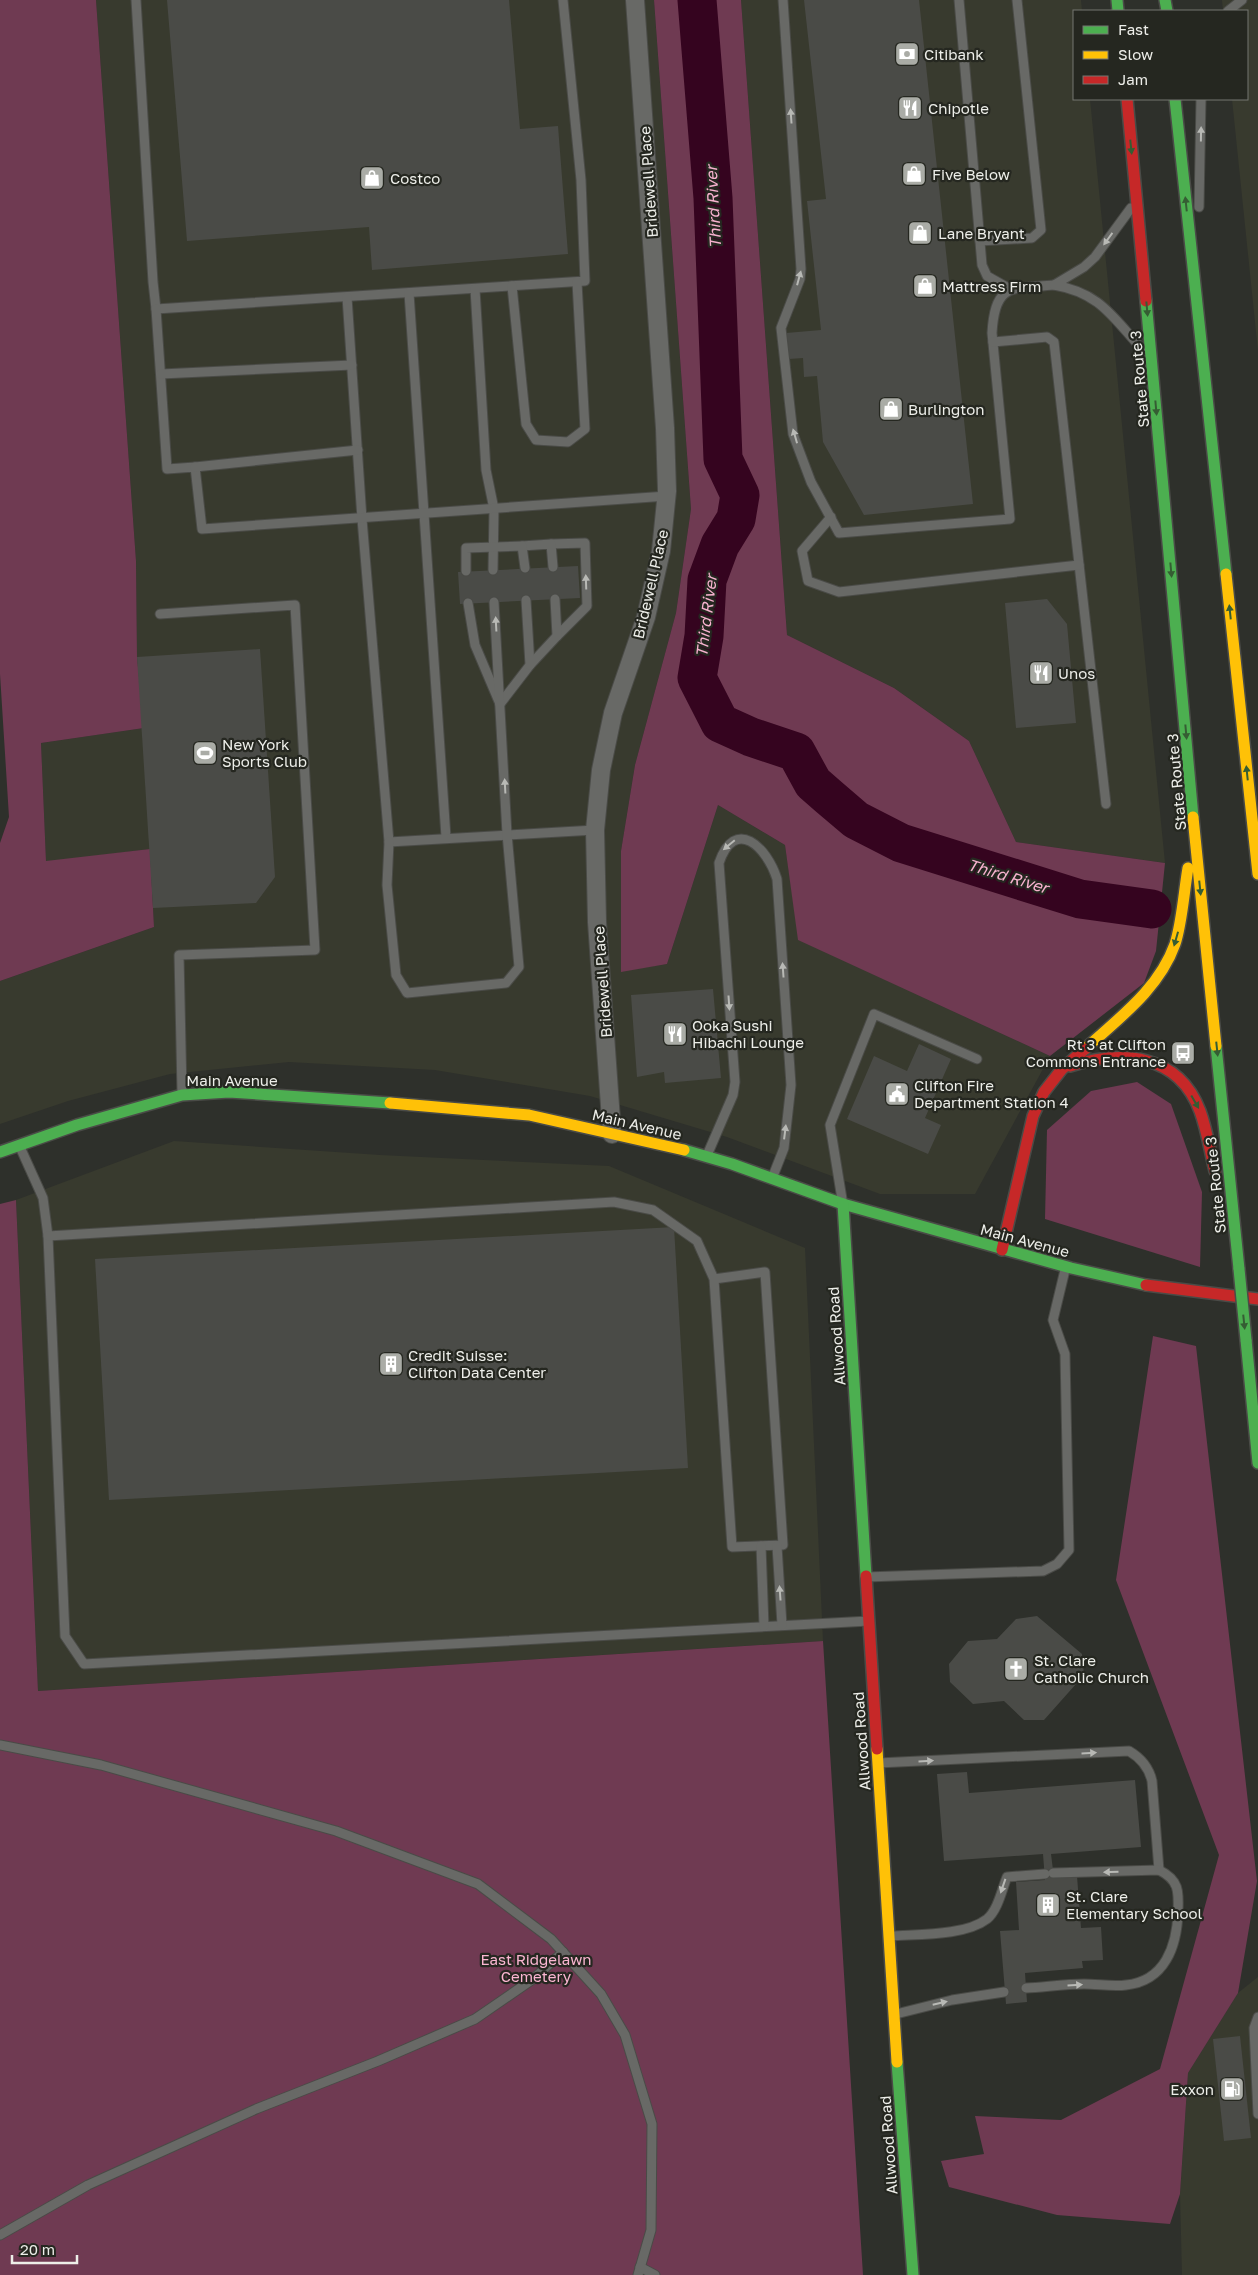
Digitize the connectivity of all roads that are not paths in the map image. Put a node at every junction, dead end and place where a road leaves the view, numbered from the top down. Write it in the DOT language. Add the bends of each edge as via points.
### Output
graph roads {
  1 [pos="136,0"];
  2 [pos="563,0"];
  3 [pos="635,0"];
  4 [pos="783,0"];
  5 [pos="959,0"];
  6 [pos="1017,0"];
  7 [pos="1242,0"];
  8 [pos="1229,10"];
  9 [pos="1127,100"];
  10 [pos="1176,100"];
  11 [pos="1201,100"];
  12 [pos="1136,199"];
  13 [pos="1199,217"];
  14 [pos="1198,226"];
  15 [pos="980,241"];
  16 [pos="577,282"];
  17 [pos="1054,285"];
  18 [pos="512,286"];
  19 [pos="475,289"];
  20 [pos="1010,289"];
  21 [pos="409,294"];
  22 [pos="347,297"];
  23 [pos="1197,305"];
  24 [pos="156,310"];
  25 [pos="993,342"];
  26 [pos="1152,360"];
  27 [pos="352,365"];
  28 [pos="161,374"];
  29 [pos="358,450"];
  30 [pos="195,467"];
  31 [pos="667,496"];
  32 [pos="494,509"];
  33 [pos="424,514"];
  34 [pos="831,517"];
  35 [pos="362,519"];
  36 [pos="551,544"];
  37 [pos="522,546"];
  38 [pos="493,547"];
  39 [pos="1079,565"];
  40 [pos="553,567"];
  41 [pos="525,568"];
  42 [pos="493,570"];
  43 [pos="466,571"];
  44 [pos="1240,596"];
  45 [pos="555,599"];
  46 [pos="526,600"];
  47 [pos="494,602"];
  48 [pos="468,603"];
  49 [pos="160,614"];
  50 [pos="557,636"];
  51 [pos="530,665"];
  52 [pos="500,704"];
  53 [pos="1106,804"];
  54 [pos="1194,822"];
  55 [pos="595,830"];
  56 [pos="508,834"];
  57 [pos="446,837"];
  58 [pos="389,842"];
  59 [pos="1258,874"];
  60 [pos="977,1059"];
  61 [pos="1062,1069"];
  62 [pos="182,1094"];
  63 [pos="612,1134"];
  64 [pos="20,1145"];
  65 [pos="0,1152"];
  66 [pos="706,1157"];
  67 [pos="772,1178"];
  68 [pos="843,1204"];
  69 [pos="48,1236"];
  70 [pos="1002,1250"];
  71 [pos="1066,1267"];
  72 [pos="1239,1269"];
  73 [pos="714,1279"];
  74 [pos="1258,1299"];
  75 [pos="1258,1463"];
  76 [pos="761,1546"];
  77 [pos="777,1546"];
  78 [pos="866,1577"];
  79 [pos="869,1621"];
  80 [pos="782,1625"];
  81 [pos="764,1626"];
  82 [pos="0,1745"];
  83 [pos="878,1763"];
  84 [pos="1159,1870"];
  85 [pos="888,1936"];
  86 [pos="563,1952"];
  87 [pos="1026,1988"];
  88 [pos="1004,1992"];
  89 [pos="893,2014"];
  90 [pos="1258,2017"];
  91 [pos="1257,2072"];
  92 [pos="1258,2114"];
  93 [pos="0,2236"];
  94 [pos="639,2271"];
  95 [pos="655,2275"];
  96 [pos="913,2275"];
  1 -- 24 [label="lane"];
  2 -- 16 [label="lane" via="581,180 585,281"];
  3 -- 31 [label="street, Bridewell Place"];
  34 -- 4 [label="lane, one-way" via="811,482 793,434 781,328 800,279 801,268"];
  5 -- 15 [label="lane"];
  6 -- 15 [label="lane" via="1041,230 1032,238"];
  7 -- 8 [label="lane"];
  9 -- 12 [label="main road, State Route 3, one-way"];
  23 -- 10 [label="main road, one-way"];
  13 -- 11 [label="lane, one-way"];
  12 -- 17 [label="lane, one-way" via="1095,257"];
  12 -- 26 [label="main road, State Route 3, one-way"];
  14 -- 23 [label="lane"];
  15 -- 20 [label="lane" via="982,265 987,276"];
  16 -- 18 [label="lane"];
  16 -- 18 [label="lane" via="585,429 568,442 536,440 526,424"];
  17 -- 20 [label="lane"];
  17 -- 26 [label="lane" via="1084,292 1098,301"];
  18 -- 19 [label="lane"];
  19 -- 21 [label="lane"];
  19 -- 32 [label="lane" via="486,470"];
  20 -- 25 [label="lane" via="994,312"];
  21 -- 22 [label="lane"];
  21 -- 33 [label="lane"];
  22 -- 24 [label="lane"];
  22 -- 27 [label="lane"];
  23 -- 44 [label="main road"];
  59 -- 23 [label="main road, one-way"];
  24 -- 28 [label="lane"];
  25 -- 34 [label="lane" via="1010,519 839,533"];
  25 -- 39 [label="lane" via="1047,337 1054,342"];
  26 -- 54 [label="main road, State Route 3, one-way"];
  27 -- 28 [label="lane"];
  27 -- 29 [label="lane"];
  28 -- 30 [label="lane" via="167,469"];
  29 -- 30 [label="lane"];
  29 -- 35 [label="lane"];
  30 -- 35 [label="lane" via="202,529"];
  31 -- 32 [label="lane"];
  31 -- 55 [label="street, Bridewell Place" via="646,618 613,713 603,760"];
  32 -- 33 [label="lane"];
  32 -- 38 [label="lane"];
  33 -- 35 [label="lane"];
  33 -- 57 [label="lane"];
  34 -- 39 [label="lane" via="802,551 808,581 839,592"];
  35 -- 58 [label="lane"];
  36 -- 37 [label="lane"];
  36 -- 40 [label="lane"];
  50 -- 36 [label="lane, one-way" via="587,606 585,543"];
  37 -- 38 [label="lane"];
  37 -- 41 [label="lane"];
  38 -- 42 [label="lane"];
  38 -- 43 [label="lane" via="466,548"];
  39 -- 53 [label="lane"];
  45 -- 50 [label="lane"];
  46 -- 51 [label="lane"];
  52 -- 47 [label="lane, one-way"];
  48 -- 52 [label="lane" via="476,646"];
  49 -- 62 [label="lane" via="295,605 315,950 179,955"];
  50 -- 51 [label="lane"];
  51 -- 52 [label="lane"];
  56 -- 52 [label="lane, one-way"];
  54 -- 61 [label="main road, one-way" via="1175,944 1162,970 1143,997"];
  54 -- 72 [label="main road, State Route 3, one-way"];
  55 -- 56 [label="lane"];
  55 -- 63 [label="street, Bridewell Place" via="597,922"];
  56 -- 57 [label="lane"];
  56 -- 58 [label="lane" via="519,967 506,983 407,993 396,975 387,885"];
  57 -- 58 [label="lane"];
  60 -- 68 [label="lane" via="874,1014 830,1125"];
  61 -- 70 [label="main road" via="1044,1092 1033,1116"];
  61 -- 72 [label="main road, one-way" via="1109,1055 1136,1056 1163,1066 1186,1084 1200,1109"];
  62 -- 63 [label="main road, Main Avenue" via="229,1092 421,1104 528,1115"];
  62 -- 64 [label="main road, Main Avenue"];
  63 -- 66 [label="main road, Main Avenue"];
  64 -- 65 [label="main road, Main Avenue"];
  64 -- 69 [label="lane" via="43,1198"];
  66 -- 67 [label="main road, Main Avenue"];
  67 -- 66 [label="lane, one-way" via="784,1148 791,1085 777,888 773,866 766,855 747,840 730,842 724,848 719,863 735,1082 733,1095"];
  67 -- 68 [label="main road, Main Avenue"];
  68 -- 70 [label="main road, Main Avenue"];
  68 -- 78 [label="main road, Allwood Road"];
  69 -- 73 [label="lane" via="614,1202 653,1210 697,1241"];
  69 -- 81 [label="lane" via="65,1636 84,1664"];
  70 -- 71 [label="main road, Main Avenue"];
  71 -- 74 [label="main road, Main Avenue" via="1142,1284"];
  71 -- 78 [label="lane" via="1053,1320 1065,1354 1069,1550 1056,1564 1043,1571"];
  72 -- 75 [label="main road, State Route 3, one-way, bridge"];
  73 -- 76 [label="lane" via="732,1547"];
  73 -- 77 [label="lane" via="765,1272 783,1545"];
  76 -- 77 [label="lane"];
  76 -- 81 [label="lane"];
  80 -- 77 [label="lane, one-way"];
  78 -- 79 [label="main road, Allwood Road"];
  79 -- 80 [label="lane"];
  79 -- 83 [label="main road, Allwood Road"];
  80 -- 81 [label="lane"];
  82 -- 86 [label="lane" via="101,1765 344,1834 478,1884 551,1939"];
  83 -- 84 [label="lane, one-way" via="1129,1751 1139,1756 1150,1772"];
  83 -- 85 [label="main road, Allwood Road"];
  84 -- 85 [label="lane, one-way" via="1007,1876 988,1918 969,1929"];
  87 -- 84 [label="lane, one-way" via="1126,1985 1148,1980 1172,1950 1177,1933 1179,1896 1176,1885 1170,1875"];
  85 -- 89 [label="main road, Allwood Road"];
  86 -- 93 [label="lane" via="533,1978 474,2019 256,2109 88,2185"];
  86 -- 94 [label="lane" via="601,1994 625,2035 652,2124 651,2230"];
  89 -- 88 [label="lane, one-way"];
  89 -- 96 [label="main road, Allwood Road"];
  90 -- 91 [label="lane" via="1254,2028"];
  91 -- 92 [label="lane"];
  94 -- 95 [label="lane"];
}
